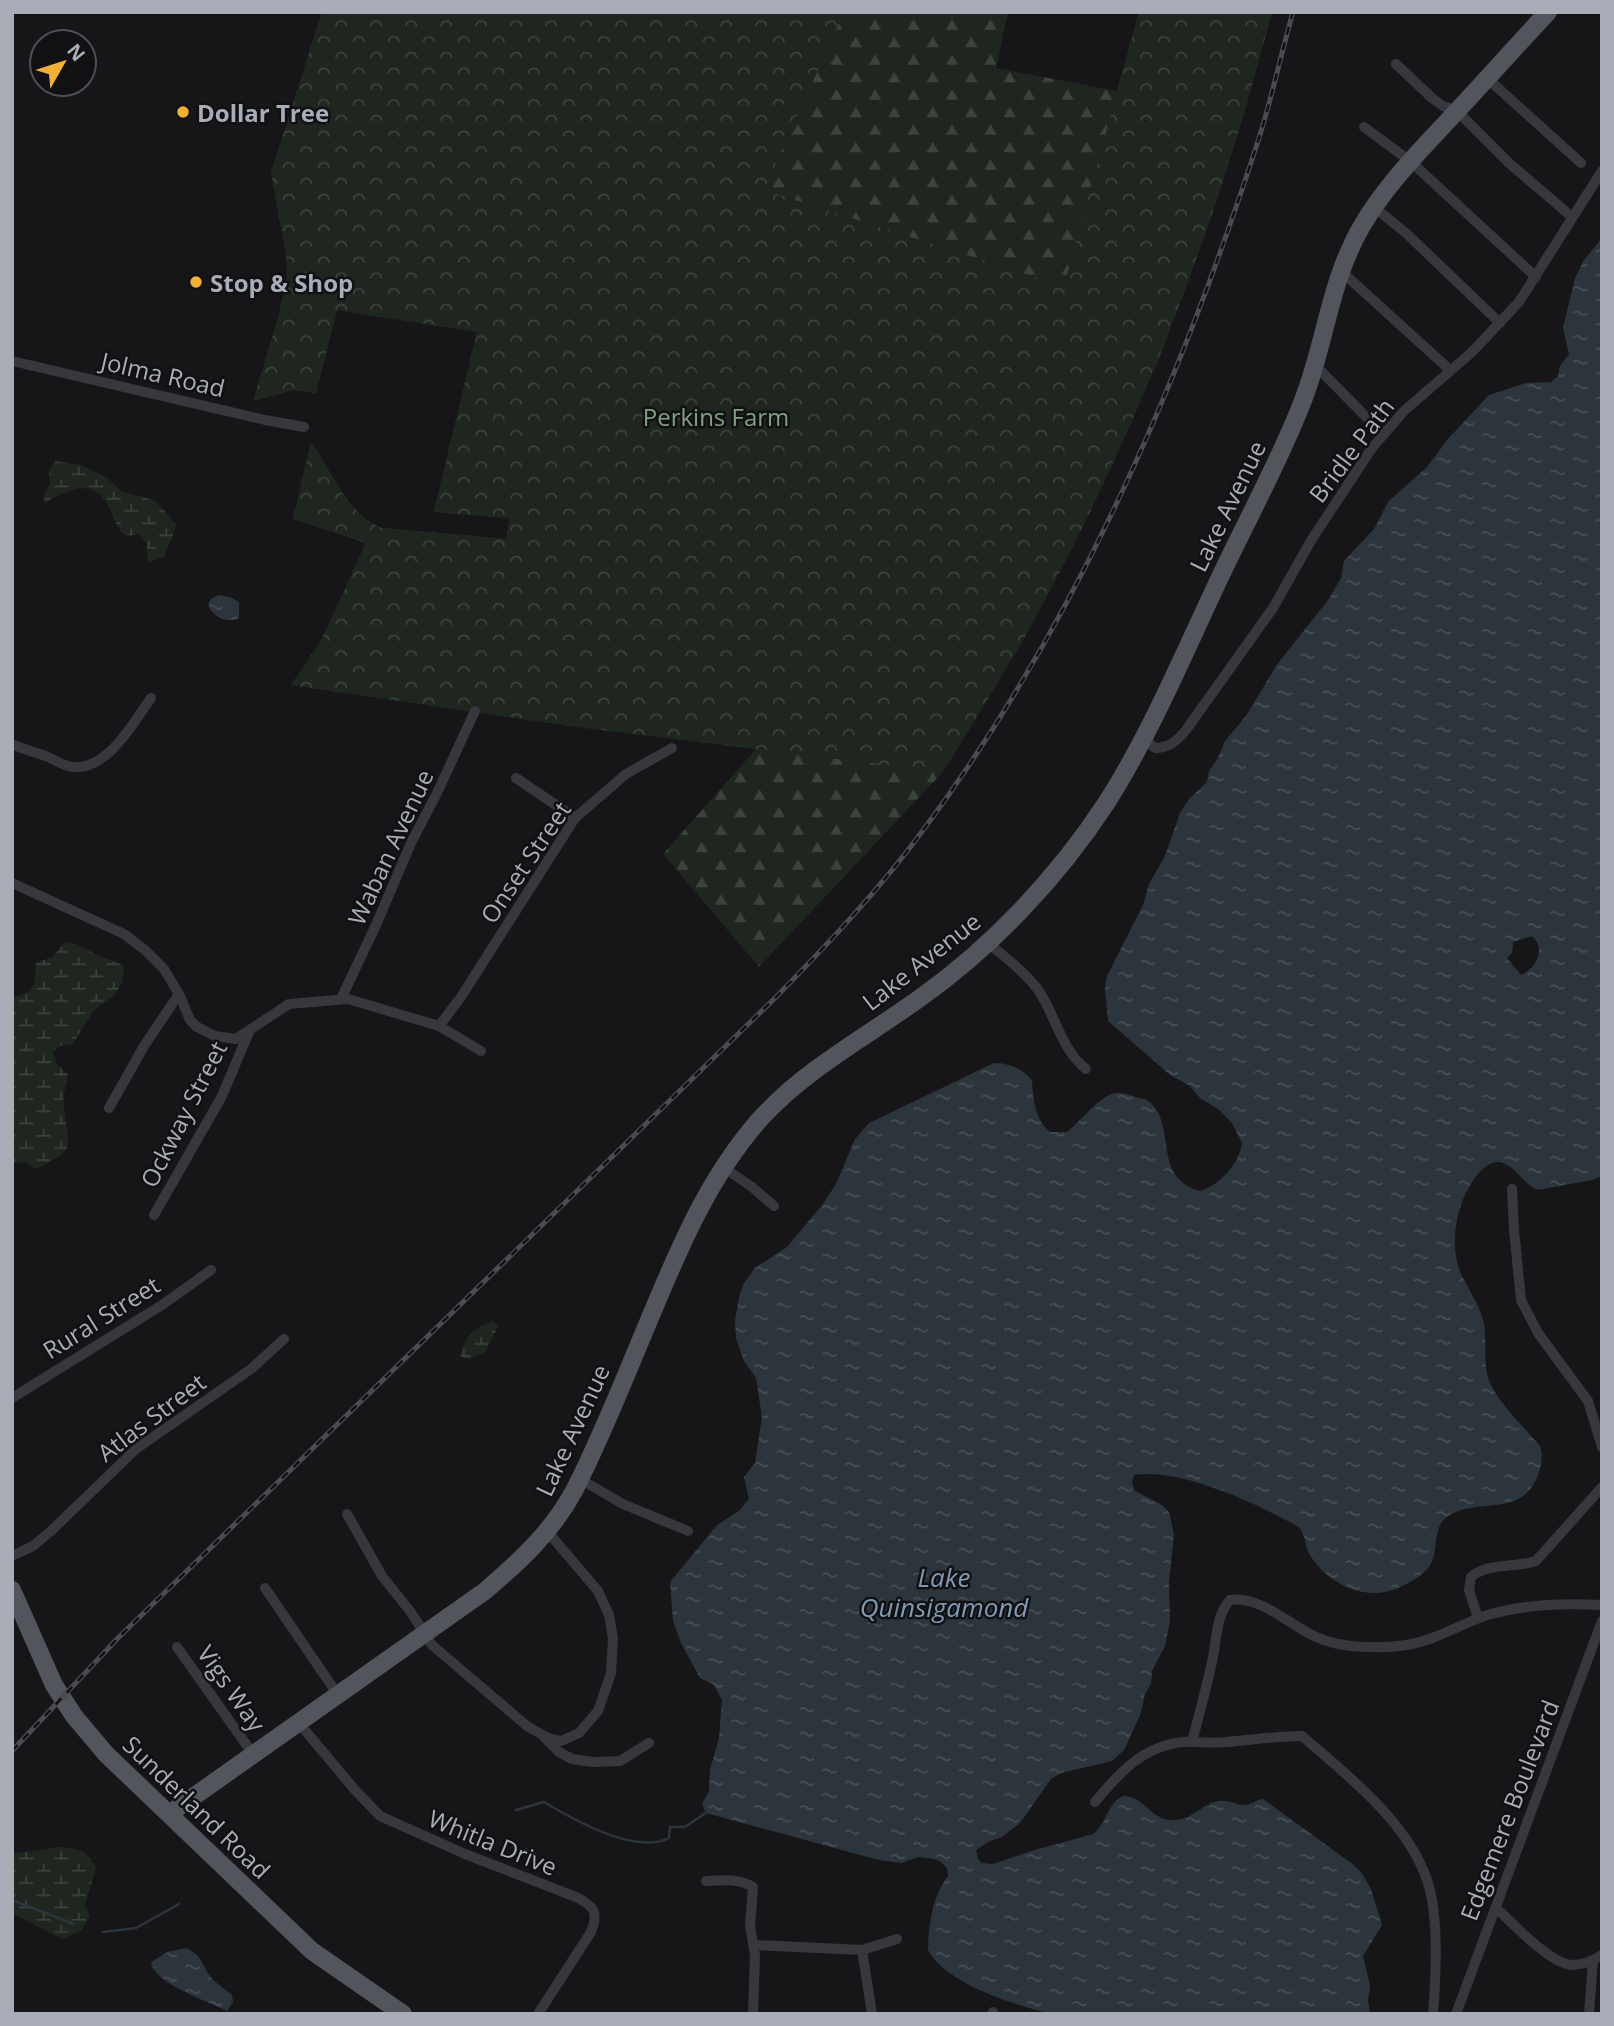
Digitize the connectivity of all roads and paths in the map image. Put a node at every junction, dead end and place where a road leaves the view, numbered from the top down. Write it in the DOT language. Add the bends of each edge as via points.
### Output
graph roads {
  1 [pos="1548,12"];
  2 [pos="1396,64"];
  3 [pos="1487,78"];
  4 [pos="1457,111"];
  5 [pos="1364,127"];
  6 [pos="1410,161"];
  7 [pos="1581,163"];
  8 [pos="1602,171"];
  9 [pos="1374,207"];
  10 [pos="1572,217"];
  11 [pos="1341,271"];
  12 [pos="1536,276"];
  13 [pos="1500,323"];
  14 [pos="12,361"];
  15 [pos="1315,365"];
  16 [pos="1450,370"];
  17 [pos="304,427"];
  18 [pos="1383,434"];
  19 [pos="151,698"];
  20 [pos="475,711"];
  21 [pos="1143,738"];
  22 [pos="12,744"];
  23 [pos="672,748"];
  24 [pos="516,778"];
  25 [pos="575,818"];
  26 [pos="12,883"];
  27 [pos="988,943"];
  28 [pos="180,993"];
  29 [pos="341,999"];
  30 [pos="439,1026"];
  31 [pos="249,1032"];
  32 [pos="481,1051"];
  33 [pos="1086,1069"];
  34 [pos="109,1108"];
  35 [pos="723,1167"];
  36 [pos="1512,1189"];
  37 [pos="774,1206"];
  38 [pos="155,1216"];
  39 [pos="211,1270"];
  40 [pos="284,1339"];
  41 [pos="12,1398"];
  42 [pos="1602,1447"];
  43 [pos="580,1479"];
  44 [pos="1602,1487"];
  45 [pos="347,1514"];
  46 [pos="547,1531"];
  47 [pos="688,1531"];
  48 [pos="12,1556"];
  49 [pos="265,1588"];
  50 [pos="12,1590"];
  51 [pos="1602,1605"];
  52 [pos="1478,1618"];
  53 [pos="1602,1621"];
  54 [pos="426,1633"];
  55 [pos="177,1647"];
  56 [pos="338,1695"];
  57 [pos="298,1722"];
  58 [pos="539,1733"];
  59 [pos="1192,1742"];
  60 [pos="649,1743"];
  61 [pos="253,1754"];
  62 [pos="1096,1802"];
  63 [pos="169,1814"];
  64 [pos="706,1881"];
  65 [pos="1496,1908"];
  66 [pos="897,1939"];
  67 [pos="754,1945"];
  68 [pos="862,1950"];
  69 [pos="1597,1958"];
  70 [pos="403,2014"];
  71 [pos="538,2014"];
  72 [pos="753,2014"];
  73 [pos="872,2014"];
  74 [pos="1433,2014"];
  75 [pos="1456,2014"];
  76 [pos="1589,2014"];
  1 -- 3 [label="main road, Lake Avenue"];
  2 -- 4 [label="street" via="1432,98"];
  3 -- 4 [label="main road, Lake Avenue"];
  3 -- 7 [label="street"];
  4 -- 6 [label="main road, Lake Avenue"];
  4 -- 10 [label="street"];
  5 -- 6 [label="street"];
  6 -- 9 [label="main road, Lake Avenue"];
  6 -- 12 [label="street"];
  8 -- 10 [label="street, Bridle Path"];
  9 -- 11 [label="main road, Lake Avenue"];
  9 -- 13 [label="street"];
  10 -- 12 [label="street, Bridle Path"];
  11 -- 15 [label="main road, Lake Avenue"];
  11 -- 16 [label="street"];
  12 -- 13 [label="street, Bridle Path"];
  13 -- 16 [label="street, Bridle Path"];
  14 -- 17 [label="street, Jolma Road"];
  15 -- 18 [label="street"];
  15 -- 21 [label="main road, Lake Avenue" via="1292,427"];
  16 -- 18 [label="street, Bridle Path"];
  18 -- 21 [label="street, Bridle Path" via="1318,528 1273,608 1186,730 1164,747 1155,748"];
  19 -- 22 [label="street" via="122,738 92,765 60,764"];
  20 -- 29 [label="street, Waban Avenue"];
  21 -- 27 [label="main road, Lake Avenue" via="1084,835"];
  23 -- 25 [label="street, Onset Street" via="626,774"];
  24 -- 25 [label="street"];
  25 -- 30 [label="street, Onset Street"];
  26 -- 28 [label="street" via="124,934 155,958"];
  27 -- 33 [label="street" via="1038,990 1069,1050"];
  27 -- 35 [label="main road, Lake Avenue" via="923,996 805,1077 760,1120"];
  28 -- 31 [label="street" via="190,1020 206,1032 229,1039"];
  28 -- 34 [label="street"];
  29 -- 30 [label="street"];
  29 -- 31 [label="street" via="289,1004"];
  30 -- 32 [label="street"];
  31 -- 38 [label="street, Ockway Street" via="222,1096"];
  35 -- 37 [label="street"];
  35 -- 43 [label="main road, Lake Avenue" via="685,1236"];
  36 -- 42 [label="street" via="1521,1300 1538,1333 1588,1401"];
  39 -- 41 [label="street, Rural Street"];
  40 -- 48 [label="street, Atlas Street" via="251,1370 136,1449 51,1531"];
  43 -- 46 [label="main road, Lake Avenue"];
  43 -- 47 [label="street" via="623,1504"];
  44 -- 52 [label="street" via="1536,1561 1488,1569 1471,1577 1469,1590"];
  45 -- 54 [label="street" via="382,1576"];
  46 -- 54 [label="main road, Lake Avenue" via="510,1570"];
  46 -- 58 [label="street" via="598,1591 609,1615 613,1650 607,1688 592,1719 566,1740"];
  49 -- 56 [label="street"];
  50 -- 63 [label="main road, Sunderland Road" via="67,1707 106,1754"];
  51 -- 52 [label="street" via="1530,1606"];
  52 -- 59 [label="street" via="1428,1640 1360,1647 1320,1638 1270,1610 1230,1600 1219,1622"];
  53 -- 65 [label="street, Edgemere Boulevard"];
  54 -- 56 [label="main road, Lake Avenue"];
  54 -- 58 [label="street" via="432,1645 471,1680"];
  55 -- 61 [label="street, Vigs Way"];
  56 -- 57 [label="main road, Lake Avenue"];
  57 -- 61 [label="main road, Lake Avenue"];
  57 -- 71 [label="street, Whitla Drive" via="380,1816 589,1905 596,1919 591,1931"];
  58 -- 60 [label="street" via="559,1752 581,1761 620,1761"];
  59 -- 62 [label="street" via="1165,1745 1140,1757"];
  59 -- 74 [label="street" via="1302,1736 1386,1815 1411,1847 1428,1882 1436,1960"];
  61 -- 63 [label="main road, Lake Avenue"];
  63 -- 70 [label="main road, Sunderland Road" via="312,1951"];
  64 -- 67 [label="street" via="731,1880 753,1887 750,1926"];
  65 -- 69 [label="street" via="1561,1962 1577,1965"];
  65 -- 75 [label="street, Edgemere Boulevard"];
  66 -- 68 [label="street"];
  67 -- 68 [label="street"];
  67 -- 72 [label="street"];
  68 -- 73 [label="street"];
  69 -- 76 [label="street"];
}
